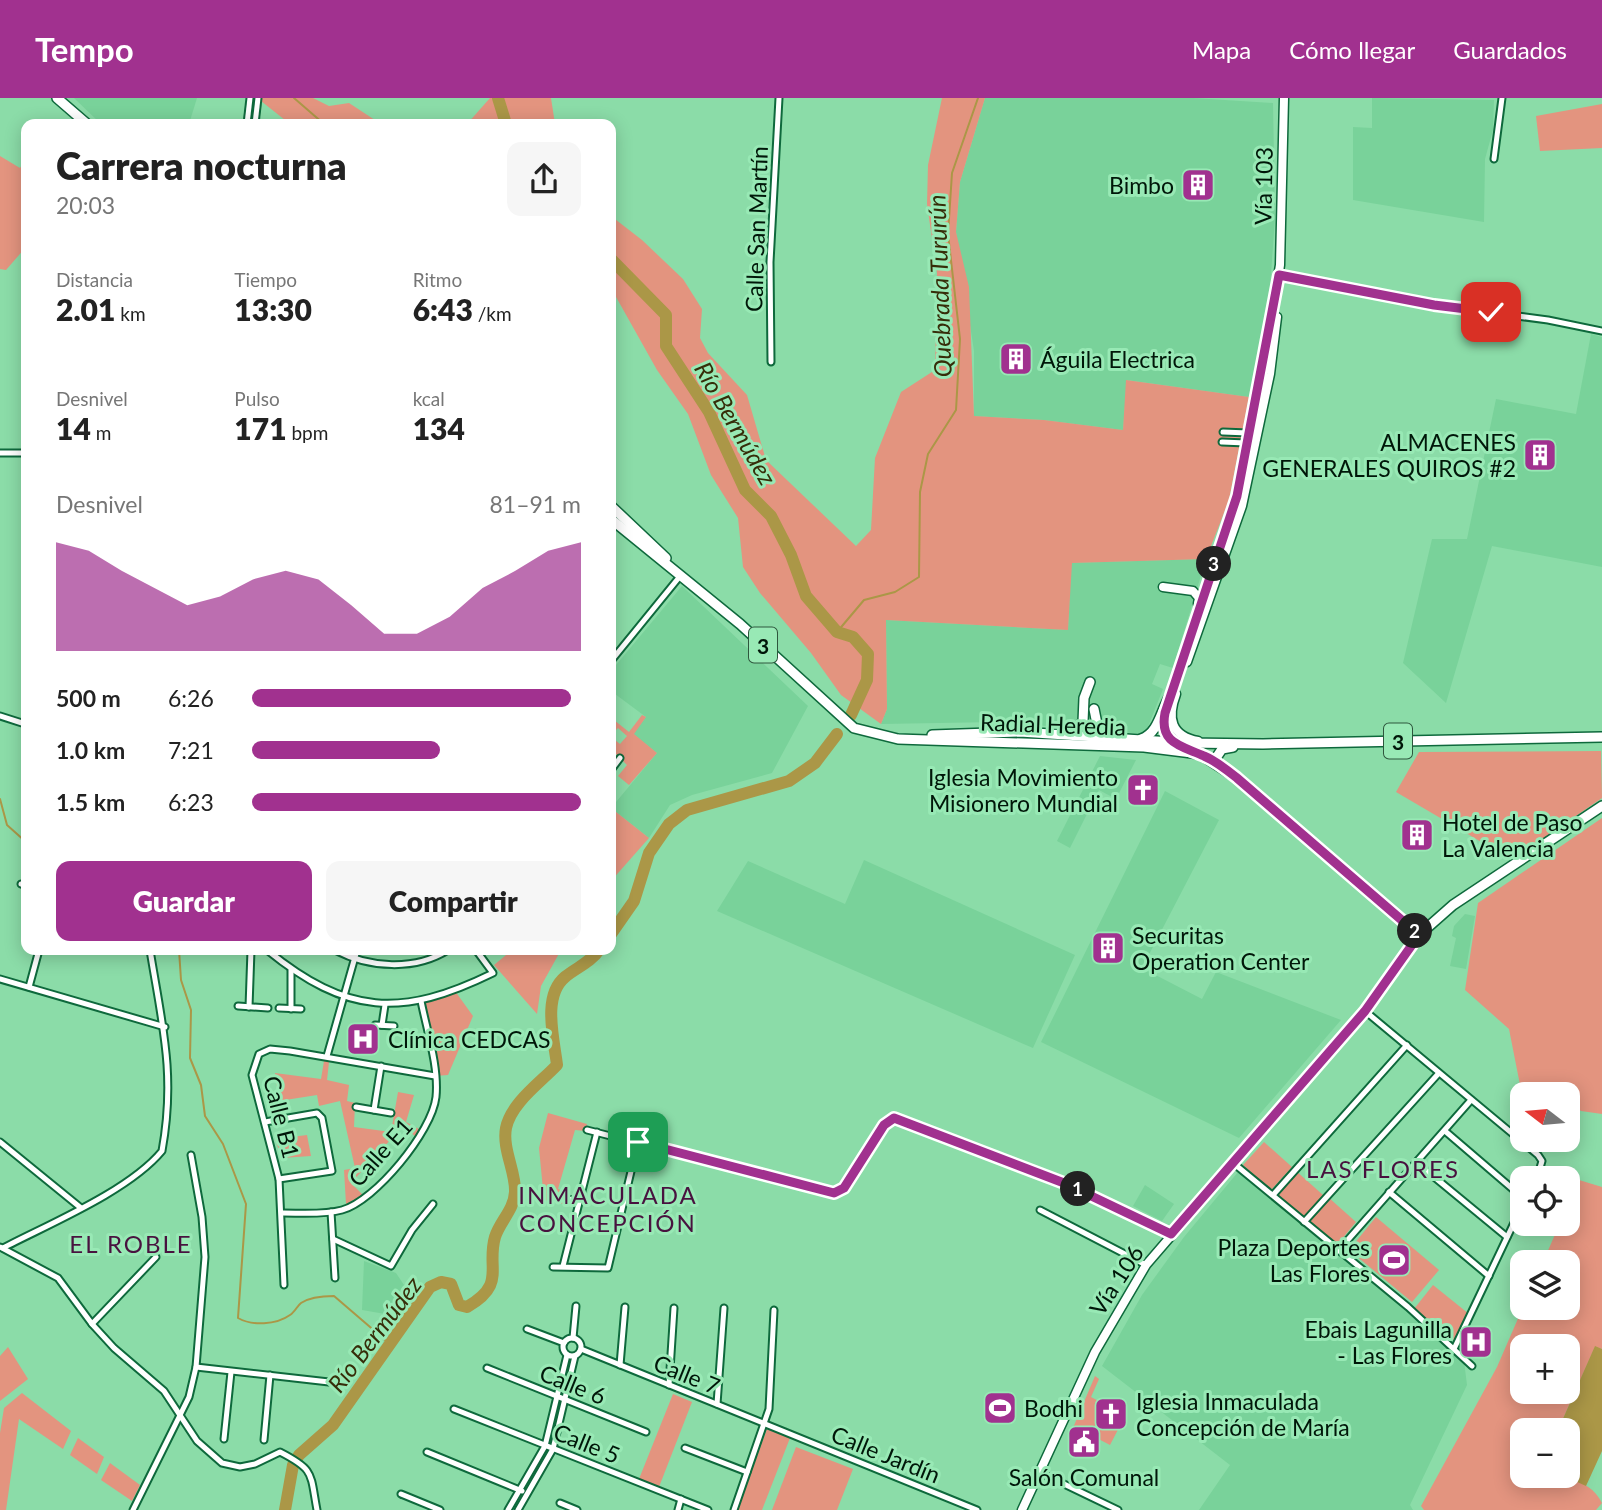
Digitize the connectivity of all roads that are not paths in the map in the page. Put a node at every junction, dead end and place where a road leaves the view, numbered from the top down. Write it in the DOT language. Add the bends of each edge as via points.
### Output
graph roads {
  1 [pos="57,98"];
  2 [pos="250,98"];
  3 [pos="258,98"];
  4 [pos="779,98"];
  5 [pos="1284,98"];
  6 [pos="1502,98"];
  7 [pos="81,119"];
  8 [pos="248,119"];
  9 [pos="256,119"];
  10 [pos="1494,159"];
  11 [pos="1279,275"];
  12 [pos="1602,331"];
  13 [pos="1274,337"];
  14 [pos="771,362"];
  15 [pos="1223,432"];
  16 [pos="1249,438"];
  17 [pos="1222,442"];
  18 [pos="0,453"];
  19 [pos="21,453"];
  20 [pos="616,511"];
  21 [pos="616,518"];
  22 [pos="616,523"];
  23 [pos="667,566"];
  24 [pos="1220,571"];
  25 [pos="681,575"];
  26 [pos="1209,582"];
  27 [pos="1163,587"];
  28 [pos="1210,601"];
  29 [pos="1185,654"];
  30 [pos="616,655"];
  31 [pos="1090,682"];
  32 [pos="1172,693"];
  33 [pos="1094,709"];
  34 [pos="0,716"];
  35 [pos="21,723"];
  36 [pos="1063,734"];
  37 [pos="1092,734"];
  38 [pos="1602,737"];
  39 [pos="898,738"];
  40 [pos="1127,738"];
  41 [pos="1140,739"];
  42 [pos="946,741"];
  43 [pos="1170,742"];
  44 [pos="1220,743"];
  45 [pos="1263,744"];
  46 [pos="1186,750"];
  47 [pos="620,758"];
  48 [pos="1214,761"];
  49 [pos="616,763"];
  50 [pos="1602,803"];
  51 [pos="1419,935"];
  52 [pos="38,955"];
  53 [pos="151,955"];
  54 [pos="251,955"];
  55 [pos="273,955"];
  56 [pos="346,955"];
  57 [pos="356,955"];
  58 [pos="436,955"];
  59 [pos="480,955"];
  60 [pos="355,959"];
  61 [pos="291,970"];
  62 [pos="0,979"];
  63 [pos="29,988"];
  64 [pos="343,996"];
  65 [pos="421,1001"];
  66 [pos="385,1005"];
  67 [pos="238,1006"];
  68 [pos="249,1007"];
  69 [pos="268,1008"];
  70 [pos="279,1008"];
  71 [pos="291,1009"];
  72 [pos="301,1009"];
  73 [pos="1365,1011"];
  74 [pos="394,1026"];
  75 [pos="165,1027"];
  76 [pos="1407,1045"];
  77 [pos="327,1056"];
  78 [pos="381,1066"];
  79 [pos="1439,1073"];
  80 [pos="435,1076"];
  81 [pos="1471,1100"];
  82 [pos="356,1107"];
  83 [pos="374,1110"];
  84 [pos="391,1113"];
  85 [pos="265,1122"];
  86 [pos="587,1130"];
  87 [pos="1445,1131"];
  88 [pos="597,1132"];
  89 [pos="0,1142"];
  90 [pos="638,1142"];
  91 [pos="191,1155"];
  92 [pos="1232,1162"];
  93 [pos="1416,1162"];
  94 [pos="1541,1166"];
  95 [pos="279,1179"];
  96 [pos="1510,1187"];
  97 [pos="1389,1192"];
  98 [pos="1273,1195"];
  99 [pos="566,1199"];
  100 [pos="579,1201"];
  101 [pos="433,1204"];
  102 [pos="81,1208"];
  103 [pos="1040,1210"];
  104 [pos="331,1212"];
  105 [pos="283,1213"];
  106 [pos="1304,1222"];
  107 [pos="1510,1231"];
  108 [pos="1171,1234"];
  109 [pos="1507,1237"];
  110 [pos="333,1239"];
  111 [pos="1,1247"];
  112 [pos="1338,1251"];
  113 [pos="156,1258"];
  114 [pos="1146,1265"];
  115 [pos="563,1266"];
  116 [pos="553,1267"];
  117 [pos="1489,1276"];
  118 [pos="335,1278"];
  119 [pos="284,1285"];
  120 [pos="576,1306"];
  121 [pos="625,1307"];
  122 [pos="674,1308"];
  123 [pos="724,1308"];
  124 [pos="774,1310"];
  125 [pos="92,1324"];
  126 [pos="527,1328"];
  127 [pos="573,1338"];
  128 [pos="564,1343"];
  129 [pos="581,1349"];
  130 [pos="1454,1349"];
  131 [pos="567,1355"];
  132 [pos="575,1356"];
  133 [pos="620,1365"];
  134 [pos="1472,1366"];
  135 [pos="196,1367"];
  136 [pos="487,1368"];
  137 [pos="231,1372"];
  138 [pos="270,1375"];
  139 [pos="328,1382"];
  140 [pos="669,1385"];
  141 [pos="557,1396"];
  142 [pos="566,1401"];
  143 [pos="717,1404"];
  144 [pos="454,1409"];
  145 [pos="181,1413"];
  146 [pos="764,1424"];
  147 [pos="781,1431"];
  148 [pos="646,1432"];
  149 [pos="224,1439"];
  150 [pos="264,1440"];
  151 [pos="545,1446"];
  152 [pos="685,1448"];
  153 [pos="553,1449"];
  154 [pos="427,1452"];
  155 [pos="747,1472"];
  156 [pos="1039,1472"];
  157 [pos="520,1489"];
  158 [pos="401,1494"];
  159 [pos="527,1496"];
  160 [pos="681,1499"];
  161 [pos="560,1503"];
  162 [pos="133,1510"];
  163 [pos="317,1510"];
  164 [pos="440,1510"];
  165 [pos="508,1510"];
  166 [pos="518,1510"];
  167 [pos="578,1510"];
  168 [pos="678,1510"];
  169 [pos="708,1510"];
  170 [pos="734,1510"];
  171 [pos="977,1510"];
  172 [pos="1022,1510"];
  173 [pos="1118,1510"];
  1 -- 7 [label="main road"];
  2 -- 8 [label="street"];
  3 -- 9 [label="street"];
  4 -- 14 [label="street, Calle San Martín" via="770,262"];
  5 -- 11 [label="main road, Vía 103"];
  6 -- 10 [label="street"];
  11 -- 12 [label="street"];
  11 -- 13 [label="main road, Vía 103"];
  11 -- 16 [label="main road, Vía 103"];
  13 -- 16 [label="main road"];
  13 -- 24 [label="main road, Vía 103" via="1250,476"];
  15 -- 16 [label="street"];
  16 -- 17 [label="street"];
  16 -- 24 [label="main road" via="1242,495"];
  16 -- 26 [label="main road, Vía 103" via="1237,496"];
  18 -- 19 [label="street"];
  20 -- 25 [label="main road"];
  21 -- 23 [label="main road"];
  22 -- 23 [label="main road, Radial Heredia / 3"];
  23 -- 25 [label="main road, Radial Heredia / 3"];
  24 -- 26 [label="main road"];
  24 -- 28 [label="main road, Vía 103"];
  25 -- 30 [label="street"];
  25 -- 39 [label="main road, Radial Heredia / 3" via="854,728"];
  26 -- 28 [label="main road"];
  26 -- 29 [label="main road, Vía 103"];
  27 -- 29 [label="main road" via="1193,591 1199,598"];
  28 -- 44 [label="main road, Vía 103" via="1170,720 1183,736"];
  29 -- 32 [label="main road, Vía 103"];
  31 -- 36 [label="main road" via="1083,722"];
  32 -- 41 [label="main road" via="1155,730"];
  32 -- 43 [label="main road, Vía 103" via="1164,719"];
  33 -- 40 [label="main road" via="1100,727"];
  34 -- 35 [label="street"];
  36 -- 37 [label="main road, Radial Heredia / 3"];
  36 -- 39 [label="main road, Radial Heredia / 3" via="978,732"];
  37 -- 40 [label="main road, Radial Heredia / 3"];
  37 -- 42 [label="main road" via="1084,739"];
  38 -- 45 [label="main road, Radial Heredia / 3"];
  39 -- 42 [label="main road, Radial Heredia / 3"];
  40 -- 41 [label="main road, Radial Heredia / 3"];
  41 -- 43 [label="main road, Radial Heredia / 3"];
  42 -- 46 [label="main road, Radial Heredia / 3"];
  43 -- 44 [label="main road, Radial Heredia / 3"];
  43 -- 46 [label="main road"];
  44 -- 45 [label="main road, Radial Heredia / 3"];
  45 -- 48 [label="main road" via="1226,748"];
  46 -- 48 [label="main road, Radial Heredia / 3"];
  47 -- 49 [label="street"];
  48 -- 51 [label="main road, Radial Heredia / 3"];
  50 -- 51 [label="main road" via="1442,913"];
  51 -- 73 [label="main road, Vía 106"];
  52 -- 63 [label="street"];
  53 -- 75 [label="street"];
  54 -- 68 [label="street"];
  55 -- 61 [label="street"];
  56 -- 60 [label="street"];
  57 -- 60 [label="street"];
  58 -- 60 [label="street" via="398,965"];
  59 -- 65 [label="street" via="493,973"];
  60 -- 64 [label="street"];
  61 -- 64 [label="street"];
  61 -- 71 [label="street"];
  62 -- 63 [label="street"];
  63 -- 75 [label="street"];
  64 -- 66 [label="street"];
  64 -- 77 [label="street"];
  65 -- 66 [label="street"];
  65 -- 80 [label="street, Calle E1"];
  66 -- 74 [label="street" via="379,1025"];
  67 -- 68 [label="street"];
  68 -- 69 [label="street"];
  70 -- 71 [label="street"];
  71 -- 72 [label="street"];
  73 -- 76 [label="street"];
  73 -- 92 [label="main road, Vía 106"];
  75 -- 102 [label="street" via="168,1112 162,1152"];
  76 -- 79 [label="street"];
  76 -- 98 [label="street"];
  77 -- 78 [label="street, Calle B1"];
  77 -- 85 [label="street, Calle B1" via="270,1049 259,1054 252,1075"];
  78 -- 80 [label="street, Calle B1"];
  78 -- 83 [label="street"];
  79 -- 81 [label="street"];
  79 -- 106 [label="street"];
  80 -- 104 [label="street, Calle E1" via="436,1096 425,1132 408,1155 360,1202"];
  81 -- 87 [label="street"];
  81 -- 94 [label="street" via="1542,1161"];
  82 -- 83 [label="street"];
  83 -- 84 [label="street"];
  85 -- 95 [label="street, Calle B1"];
  85 -- 95 [label="street" via="317,1113 322,1118 332,1171"];
  86 -- 88 [label="street"];
  87 -- 93 [label="street"];
  87 -- 96 [label="street"];
  88 -- 90 [label="street"];
  88 -- 100 [label="street"];
  89 -- 102 [label="street"];
  90 -- 108 [label="street" via="834,1193 844,1188 884,1125 894,1118 1064,1183"];
  90 -- 115 [label="street" via="608,1268"];
  91 -- 135 [label="street" via="205,1257"];
  92 -- 98 [label="street"];
  92 -- 108 [label="main road, Vía 106"];
  93 -- 97 [label="street"];
  93 -- 109 [label="street"];
  95 -- 105 [label="street, Calle B1"];
  97 -- 112 [label="street"];
  97 -- 117 [label="street"];
  98 -- 106 [label="street"];
  99 -- 100 [label="street"];
  100 -- 115 [label="street"];
  101 -- 110 [label="street" via="391,1266"];
  102 -- 111 [label="street"];
  103 -- 114 [label="street"];
  104 -- 105 [label="street, Calle E1"];
  104 -- 110 [label="street"];
  105 -- 119 [label="street, Calle B1"];
  106 -- 112 [label="street"];
  107 -- 109 [label="street"];
  108 -- 114 [label="main road, Vía 106"];
  109 -- 117 [label="street"];
  110 -- 118 [label="street"];
  111 -- 125 [label="street" via="58,1278"];
  112 -- 130 [label="street"];
  113 -- 125 [label="street"];
  114 -- 156 [label="main road, Vía 106" via="1095,1352"];
  115 -- 116 [label="street"];
  117 -- 130 [label="street"];
  120 -- 127 [label="street"];
  121 -- 133 [label="street"];
  122 -- 140 [label="street"];
  123 -- 143 [label="street"];
  124 -- 146 [label="street" via="769,1409"];
  125 -- 145 [label="street" via="164,1391"];
  126 -- 128 [label="street"];
  127 -- 128 [label="street"];
  127 -- 129 [label="street"];
  128 -- 131 [label="street"];
  129 -- 132 [label="street"];
  129 -- 133 [label="street, Calle 7"];
  130 -- 134 [label="street"];
  131 -- 132 [label="street"];
  131 -- 141 [label="street"];
  132 -- 142 [label="street"];
  133 -- 140 [label="street, Calle 7"];
  135 -- 137 [label="street"];
  135 -- 145 [label="street"];
  136 -- 141 [label="street, Calle 6"];
  137 -- 138 [label="street"];
  137 -- 149 [label="street"];
  138 -- 139 [label="street"];
  138 -- 150 [label="street"];
  140 -- 143 [label="street, Calle 7"];
  141 -- 142 [label="street, Calle 6"];
  141 -- 151 [label="street"];
  142 -- 148 [label="street, Calle 6"];
  142 -- 153 [label="street"];
  143 -- 146 [label="street, Calle 7"];
  144 -- 151 [label="street, Calle 5"];
  145 -- 162 [label="street"];
  145 -- 163 [label="street" via="197,1441 222,1463 240,1467 274,1454 305,1465"];
  146 -- 147 [label="street, Calle 7"];
  146 -- 155 [label="street"];
  147 -- 171 [label="street, Calle Jardín"];
  151 -- 153 [label="street, Calle 5"];
  151 -- 157 [label="street"];
  152 -- 155 [label="street"];
  153 -- 159 [label="street"];
  153 -- 160 [label="street, Calle 5"];
  154 -- 157 [label="street"];
  155 -- 170 [label="street"];
  156 -- 172 [label="main road, Vía 106"];
  156 -- 173 [label="street"];
  157 -- 159 [label="street"];
  157 -- 165 [label="street"];
  158 -- 164 [label="street"];
  159 -- 166 [label="street"];
  160 -- 168 [label="street"];
  160 -- 169 [label="street, Calle 5"];
  161 -- 167 [label="street"];
}
